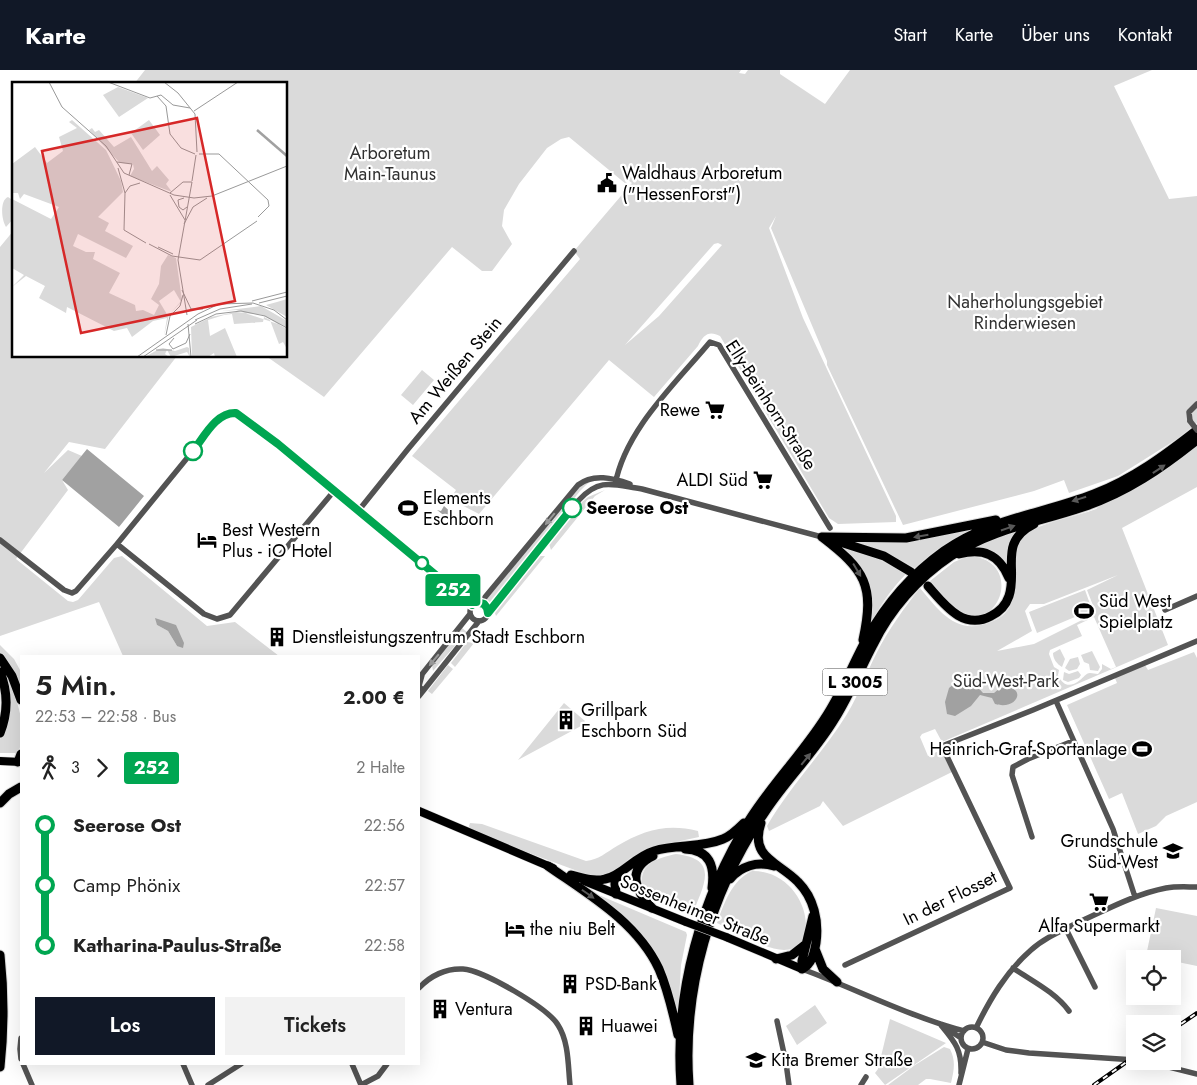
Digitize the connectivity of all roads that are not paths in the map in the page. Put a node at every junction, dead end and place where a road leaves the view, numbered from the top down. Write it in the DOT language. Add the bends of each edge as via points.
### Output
graph roads {
  1 [pos="574,251"];
  2 [pos="1197,404"];
  3 [pos="1197,430"];
  4 [pos="1197,440"];
  5 [pos="615,482"];
  6 [pos="334,491"];
  7 [pos="359,510"];
  8 [pos="1021,516"];
  9 [pos="1046,518"];
  10 [pos="830,528"];
  11 [pos="822,537"];
  12 [pos="0,540"];
  13 [pos="117,544"];
  14 [pos="949,557"];
  15 [pos="911,572"];
  16 [pos="1011,583"];
  17 [pos="928,586"];
  18 [pos="1197,596"];
  19 [pos="481,602"];
  20 [pos="472,605"];
  21 [pos="1165,610"];
  22 [pos="488,613"];
  23 [pos="470,614"];
  24 [pos="479,621"];
  25 [pos="1197,641"];
  26 [pos="861,650"];
  27 [pos="0,658"];
  28 [pos="0,672"];
  29 [pos="421,675"];
  30 [pos="421,694"];
  31 [pos="20,697"];
  32 [pos="1056,701"];
  33 [pos="0,733"];
  34 [pos="1074,741"];
  35 [pos="20,759"];
  36 [pos="0,761"];
  37 [pos="20,788"];
  38 [pos="0,803"];
  39 [pos="766,811"];
  40 [pos="420,813"];
  41 [pos="750,818"];
  42 [pos="1032,837"];
  43 [pos="548,866"];
  44 [pos="777,867"];
  45 [pos="620,873"];
  46 [pos="571,875"];
  47 [pos="723,887"];
  48 [pos="1197,888"];
  49 [pos="616,894"];
  50 [pos="711,896"];
  51 [pos="1135,897"];
  52 [pos="652,908"];
  53 [pos="813,908"];
  54 [pos="1066,929"];
  55 [pos="806,944"];
  56 [pos="815,949"];
  57 [pos="0,955"];
  58 [pos="776,959"];
  59 [pos="845,965"];
  60 [pos="1013,968"];
  61 [pos="802,970"];
  62 [pos="837,982"];
  63 [pos="420,987"];
  64 [pos="1095,987"];
  65 [pos="1069,1011"];
  66 [pos="777,1021"];
  67 [pos="940,1024"];
  68 [pos="976,1028"];
  69 [pos="964,1031"];
  70 [pos="961,1038"];
  71 [pos="982,1042"];
  72 [pos="680,1046"];
  73 [pos="968,1049"];
  74 [pos="1126,1059"];
  75 [pos="23,1065"];
  76 [pos="183,1065"];
  77 [pos="239,1065"];
  78 [pos="352,1065"];
  79 [pos="385,1065"];
  80 [pos="0,1067"];
  81 [pos="1181,1070"];
  82 [pos="961,1073"];
  83 [pos="1197,1074"];
  84 [pos="866,1077"];
  85 [pos="32,1085"];
  86 [pos="192,1085"];
  87 [pos="208,1085"];
  88 [pos="361,1085"];
  89 [pos="570,1085"];
  90 [pos="681,1085"];
  91 [pos="689,1085"];
  92 [pos="789,1085"];
  93 [pos="861,1085"];
  94 [pos="959,1085"];
  1 -- 7 [label="street, Am Weißen Stein"];
  2 -- 3 [label="street, bridge" via="1189,412 1190,421"];
  3 -- 8 [label="highway, L 3005, one-way" via="1124,481 1082,498"];
  9 -- 4 [label="highway, L 3005, one-way" via="1121,491 1157,471"];
  5 -- 10 [label="street, Elly-Beinhorn-Straße" via="627,448 638,430 710,342 716,343"];
  5 -- 11 [label="street"];
  5 -- 19 [label="street, one-way" via="595,478 578,485"];
  5 -- 22 [label="street" via="599,485 584,494"];
  6 -- 7 [label="street"];
  6 -- 13 [label="street" via="226,618 217,619 204,614"];
  6 -- 13 [label="street" via="245,419 236,413 228,413 219,418"];
  7 -- 20 [label="street"];
  8 -- 11 [label="highway, one-way" via="906,538"];
  8 -- 26 [label="highway, L 3005" via="976,532 932,560 894,598"];
  14 -- 9 [label="highway, L 3005, one-way" via="988,536"];
  9 -- 16 [label="highway" via="1018,536 1012,552"];
  11 -- 15 [label="highway" via="876,553"];
  11 -- 26 [label="highway, one-way" via="852,562 862,578 868,617"];
  12 -- 13 [label="street" via="72,593"];
  14 -- 16 [label="highway" via="971,551 986,553 1000,563"];
  39 -- 14 [label="highway, L 3005, one-way" via="833,722 893,612 916,585"];
  16 -- 17 [label="highway" via="1009,597 1002,609 977,620 955,614"];
  18 -- 21 [label="street"];
  19 -- 20 [label="street"];
  19 -- 22 [label="street"];
  20 -- 23 [label="street"];
  22 -- 24 [label="street"];
  23 -- 24 [label="street"];
  23 -- 29 [label="street, one-way"];
  24 -- 30 [label="street"];
  25 -- 32 [label="street"];
  26 -- 41 [label="highway, L 3005" via="826,717"];
  27 -- 31 [label="highway" via="12,676"];
  28 -- 33 [label="highway" via="7,701"];
  32 -- 34 [label="street"];
  32 -- 59 [label="street, In der Flosset" via="942,746 1010,888"];
  34 -- 42 [label="street" via="1013,767 1012,775"];
  34 -- 51 [label="street" via="1113,829"];
  35 -- 36 [label="main road"];
  37 -- 38 [label="highway"];
  39 -- 44 [label="highway" via="758,830 758,843"];
  39 -- 47 [label="highway, L 3005"];
  40 -- 43 [label="main road, Sossenheimer Straße"];
  41 -- 45 [label="highway" via="723,839 655,850"];
  41 -- 50 [label="highway, L 3005"];
  43 -- 46 [label="main road, Sossenheimer Straße"];
  43 -- 72 [label="highway, one-way" via="600,902 643,943 663,979"];
  44 -- 47 [label="highway" via="768,864 746,866"];
  44 -- 53 [label="highway" via="799,883"];
  45 -- 46 [label="highway" via="601,880"];
  45 -- 49 [label="highway" via="615,884"];
  46 -- 49 [label="main road, Sossenheimer Straße"];
  47 -- 91 [label="highway, L 3005" via="704,940 696,976 690,1020"];
  48 -- 51 [label="street" via="1179,886"];
  49 -- 52 [label="main road, Sossenheimer Straße"];
  50 -- 52 [label="highway" via="713,874 707,857 693,849 662,852 643,863 636,878 641,896"];
  50 -- 72 [label="highway, L 3005" via="689,974"];
  51 -- 54 [label="street"];
  52 -- 58 [label="main road, Sossenheimer Straße, bridge"];
  53 -- 55 [label="highway"];
  53 -- 56 [label="highway" via="817,925"];
  54 -- 60 [label="street" via="1042,941"];
  54 -- 64 [label="street"];
  55 -- 58 [label="highway" via="792,954"];
  55 -- 61 [label="highway"];
  56 -- 61 [label="highway" via="809,964"];
  56 -- 62 [label="highway" via="823,969"];
  57 -- 80 [label="highway" via="3,1015"];
  58 -- 61 [label="main road, Sossenheimer Straße"];
  60 -- 65 [label="street" via="1064,1004"];
  60 -- 68 [label="street" via="996,990"];
  61 -- 62 [label="street, Sossenheimer Straße"];
  62 -- 67 [label="street, Sossenheimer Straße"];
  63 -- 89 [label="street" via="438,974 453,969 469,969 536,1005 561,1030"];
  66 -- 92 [label="street"];
  67 -- 69 [label="street, Sossenheimer Straße"];
  67 -- 70 [label="street, Sossenheimer Straße"];
  67 -- 82 [label="street" via="959,1051"];
  68 -- 69 [label="street"];
  68 -- 71 [label="street" via="982,1034"];
  69 -- 70 [label="street"];
  70 -- 73 [label="street, Sossenheimer Straße"];
  71 -- 73 [label="street" via="978,1048"];
  71 -- 74 [label="street" via="1029,1053"];
  72 -- 90 [label="highway, L 3005"];
  73 -- 82 [label="street"];
  75 -- 85 [label="street"];
  76 -- 86 [label="street"];
  77 -- 87 [label="street"];
  78 -- 88 [label="street"];
  79 -- 88 [label="street" via="378,1076"];
  81 -- 83 [label="street"];
  82 -- 94 [label="street"];
  84 -- 93 [label="street"];
}
